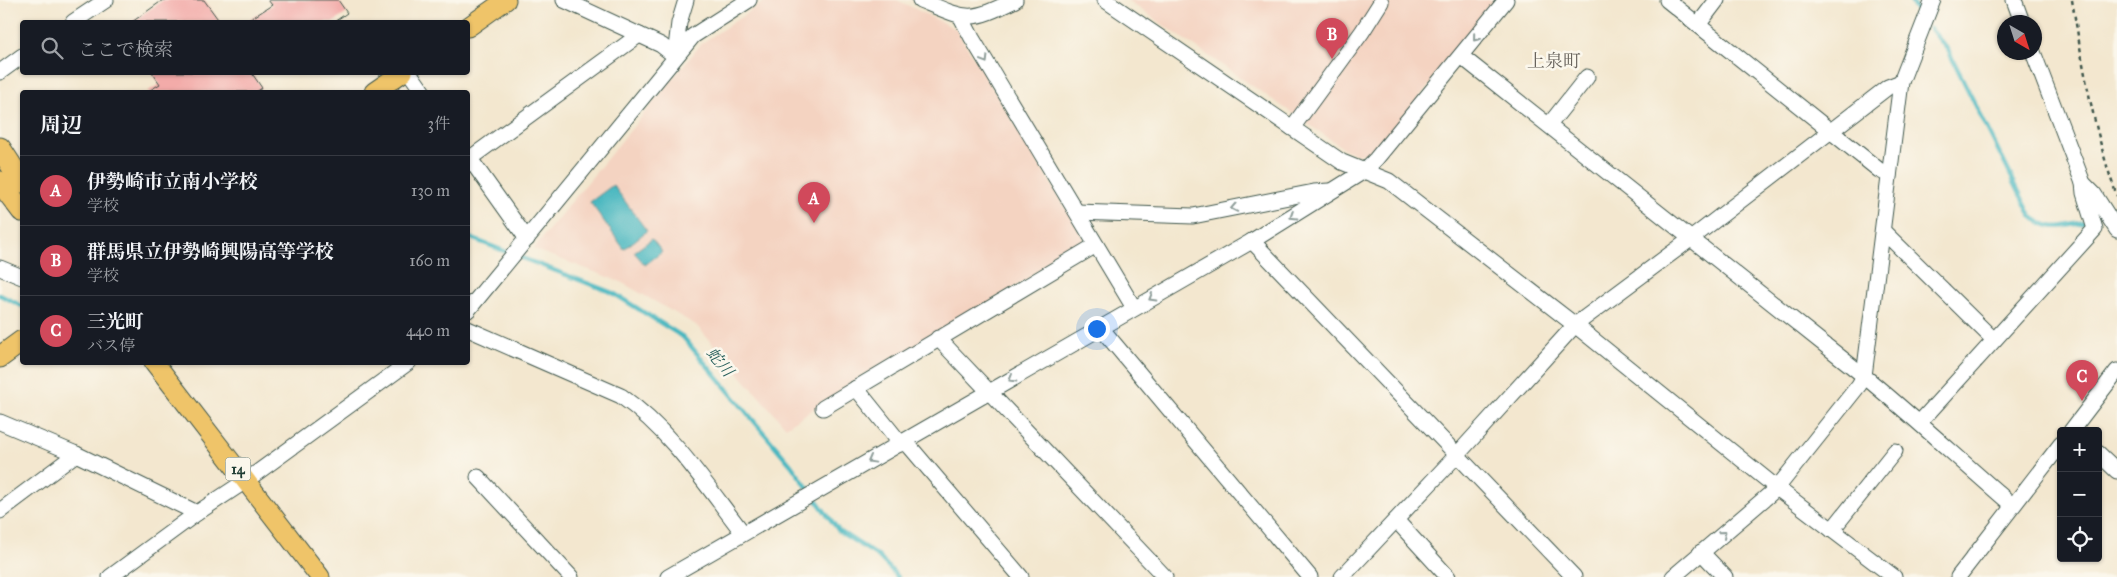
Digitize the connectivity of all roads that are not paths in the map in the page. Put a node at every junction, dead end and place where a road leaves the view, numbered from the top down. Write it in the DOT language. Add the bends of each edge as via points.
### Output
graph roads {
  1 [pos="106,0"];
  2 [pos="506,0"];
  3 [pos="564,0"];
  4 [pos="686,0"];
  5 [pos="749,0"];
  6 [pos="920,0"];
  7 [pos="1015,0"];
  8 [pos="1105,0"];
  9 [pos="1506,0"];
  10 [pos="1667,0"];
  11 [pos="1717,0"];
  12 [pos="1932,0"];
  13 [pos="2014,0"];
  14 [pos="1385,1"];
  15 [pos="2019,15"];
  16 [pos="961,17"];
  17 [pos="76,20"];
  18 [pos="1698,25"];
  19 [pos="470,26"];
  20 [pos="639,35"];
  21 [pos="675,56"];
  22 [pos="1461,56"];
  23 [pos="20,57"];
  24 [pos="2036,60"];
  25 [pos="0,71"];
  26 [pos="399,75"];
  27 [pos="411,75"];
  28 [pos="1587,76"];
  29 [pos="1901,82"];
  30 [pos="377,90"];
  31 [pos="422,90"];
  32 [pos="1549,125"];
  33 [pos="1292,128"];
  34 [pos="1831,131"];
  35 [pos="0,148"];
  36 [pos="470,156"];
  37 [pos="470,160"];
  38 [pos="1364,171"];
  39 [pos="1889,175"];
  40 [pos="20,179"];
  41 [pos="0,182"];
  42 [pos="2083,183"];
  43 [pos="1333,191"];
  44 [pos="20,208"];
  45 [pos="1077,212"];
  46 [pos="2117,230"];
  47 [pos="1882,231"];
  48 [pos="1692,238"];
  49 [pos="1252,241"];
  50 [pos="524,243"];
  51 [pos="1096,245"];
  52 [pos="0,268"];
  53 [pos="20,275"];
  54 [pos="470,308"];
  55 [pos="1134,308"];
  56 [pos="1574,325"];
  57 [pos="1101,328"];
  58 [pos="470,330"];
  59 [pos="938,338"];
  60 [pos="1994,340"];
  61 [pos="20,342"];
  62 [pos="0,357"];
  63 [pos="156,365"];
  64 [pos="406,365"];
  65 [pos="2117,370"];
  66 [pos="1864,376"];
  67 [pos="856,388"];
  68 [pos="989,391"];
  69 [pos="823,408"];
  70 [pos="0,422"];
  71 [pos="1920,422"];
  72 [pos="2075,427"];
  73 [pos="903,443"];
  74 [pos="2057,449"];
  75 [pos="1895,451"];
  76 [pos="76,454"];
  77 [pos="1458,455"];
  78 [pos="2102,457"];
  79 [pos="2117,471"];
  80 [pos="478,477"];
  81 [pos="247,480"];
  82 [pos="1777,488"];
  83 [pos="2012,505"];
  84 [pos="0,511"];
  85 [pos="197,513"];
  86 [pos="1396,520"];
  87 [pos="1832,530"];
  88 [pos="743,533"];
  89 [pos="1701,552"];
  90 [pos="110,577"];
  91 [pos="320,577"];
  92 [pos="570,577"];
  93 [pos="668,577"];
  94 [pos="1021,577"];
  95 [pos="1164,577"];
  96 [pos="1310,577"];
  97 [pos="1342,577"];
  98 [pos="1448,577"];
  99 [pos="1574,577"];
  100 [pos="1673,577"];
  101 [pos="1725,577"];
  102 [pos="1894,577"];
  103 [pos="1958,577"];
  1 -- 17 [label="street"];
  2 -- 19 [label="main road"];
  3 -- 20 [label="street"];
  4 -- 21 [label="street" via="679,22"];
  5 -- 21 [label="street" via="693,36"];
  6 -- 16 [label="street"];
  7 -- 16 [label="street" via="980,16"];
  8 -- 33 [label="street"];
  9 -- 22 [label="street, one-way"];
  10 -- 18 [label="street"];
  11 -- 18 [label="street"];
  12 -- 29 [label="street"];
  13 -- 15 [label="street"];
  14 -- 33 [label="street"];
  16 -- 45 [label="street, one-way"];
  18 -- 34 [label="street"];
  20 -- 21 [label="street"];
  20 -- 36 [label="street"];
  21 -- 50 [label="street"];
  22 -- 32 [label="street"];
  22 -- 38 [label="street"];
  23 -- 25 [label="street"];
  24 -- 42 [label="street"];
  26 -- 30 [label="main road"];
  27 -- 31 [label="street"];
  28 -- 32 [label="street"];
  29 -- 34 [label="street" via="1888,87"];
  29 -- 39 [label="street"];
  32 -- 48 [label="street"];
  33 -- 38 [label="street" via="1342,162"];
  34 -- 39 [label="street"];
  34 -- 48 [label="street"];
  35 -- 40 [label="highway"];
  37 -- 50 [label="street"];
  38 -- 43 [label="street"];
  38 -- 56 [label="street" via="1389,181"];
  39 -- 47 [label="street"];
  41 -- 44 [label="highway"];
  42 -- 46 [label="street"];
  42 -- 60 [label="street" via="2096,229"];
  43 -- 45 [label="street, one-way" via="1193,216"];
  43 -- 49 [label="street, one-way"];
  45 -- 51 [label="street"];
  47 -- 60 [label="street"];
  47 -- 66 [label="street"];
  48 -- 56 [label="street"];
  48 -- 66 [label="street"];
  49 -- 55 [label="street, one-way"];
  49 -- 77 [label="street"];
  50 -- 54 [label="street"];
  51 -- 55 [label="street"];
  51 -- 59 [label="street"];
  52 -- 53 [label="street"];
  55 -- 57 [label="street"];
  56 -- 77 [label="street"];
  56 -- 82 [label="street"];
  57 -- 68 [label="street, one-way"];
  57 -- 96 [label="street"];
  58 -- 88 [label="street" via="621,396 638,407 685,457"];
  59 -- 67 [label="street"];
  59 -- 68 [label="street"];
  60 -- 71 [label="street"];
  61 -- 62 [label="highway"];
  63 -- 81 [label="main road, 14"];
  64 -- 81 [label="street"];
  65 -- 72 [label="street"];
  66 -- 71 [label="street"];
  66 -- 82 [label="street"];
  67 -- 69 [label="street"];
  67 -- 73 [label="street"];
  68 -- 73 [label="street"];
  68 -- 95 [label="street"];
  70 -- 76 [label="street"];
  71 -- 83 [label="street"];
  73 -- 88 [label="street, one-way"];
  73 -- 94 [label="street"];
  74 -- 83 [label="street"];
  75 -- 87 [label="street"];
  76 -- 84 [label="street"];
  76 -- 85 [label="street"];
  77 -- 86 [label="street"];
  77 -- 99 [label="street"];
  78 -- 79 [label="street"];
  80 -- 92 [label="street"];
  81 -- 85 [label="street"];
  81 -- 91 [label="main road, 14"];
  82 -- 87 [label="street"];
  89 -- 82 [label="street, one-way"];
  83 -- 103 [label="street"];
  85 -- 90 [label="street"];
  86 -- 97 [label="street"];
  86 -- 98 [label="street"];
  87 -- 102 [label="street"];
  88 -- 93 [label="street"];
  89 -- 100 [label="street"];
  89 -- 101 [label="street"];
}
